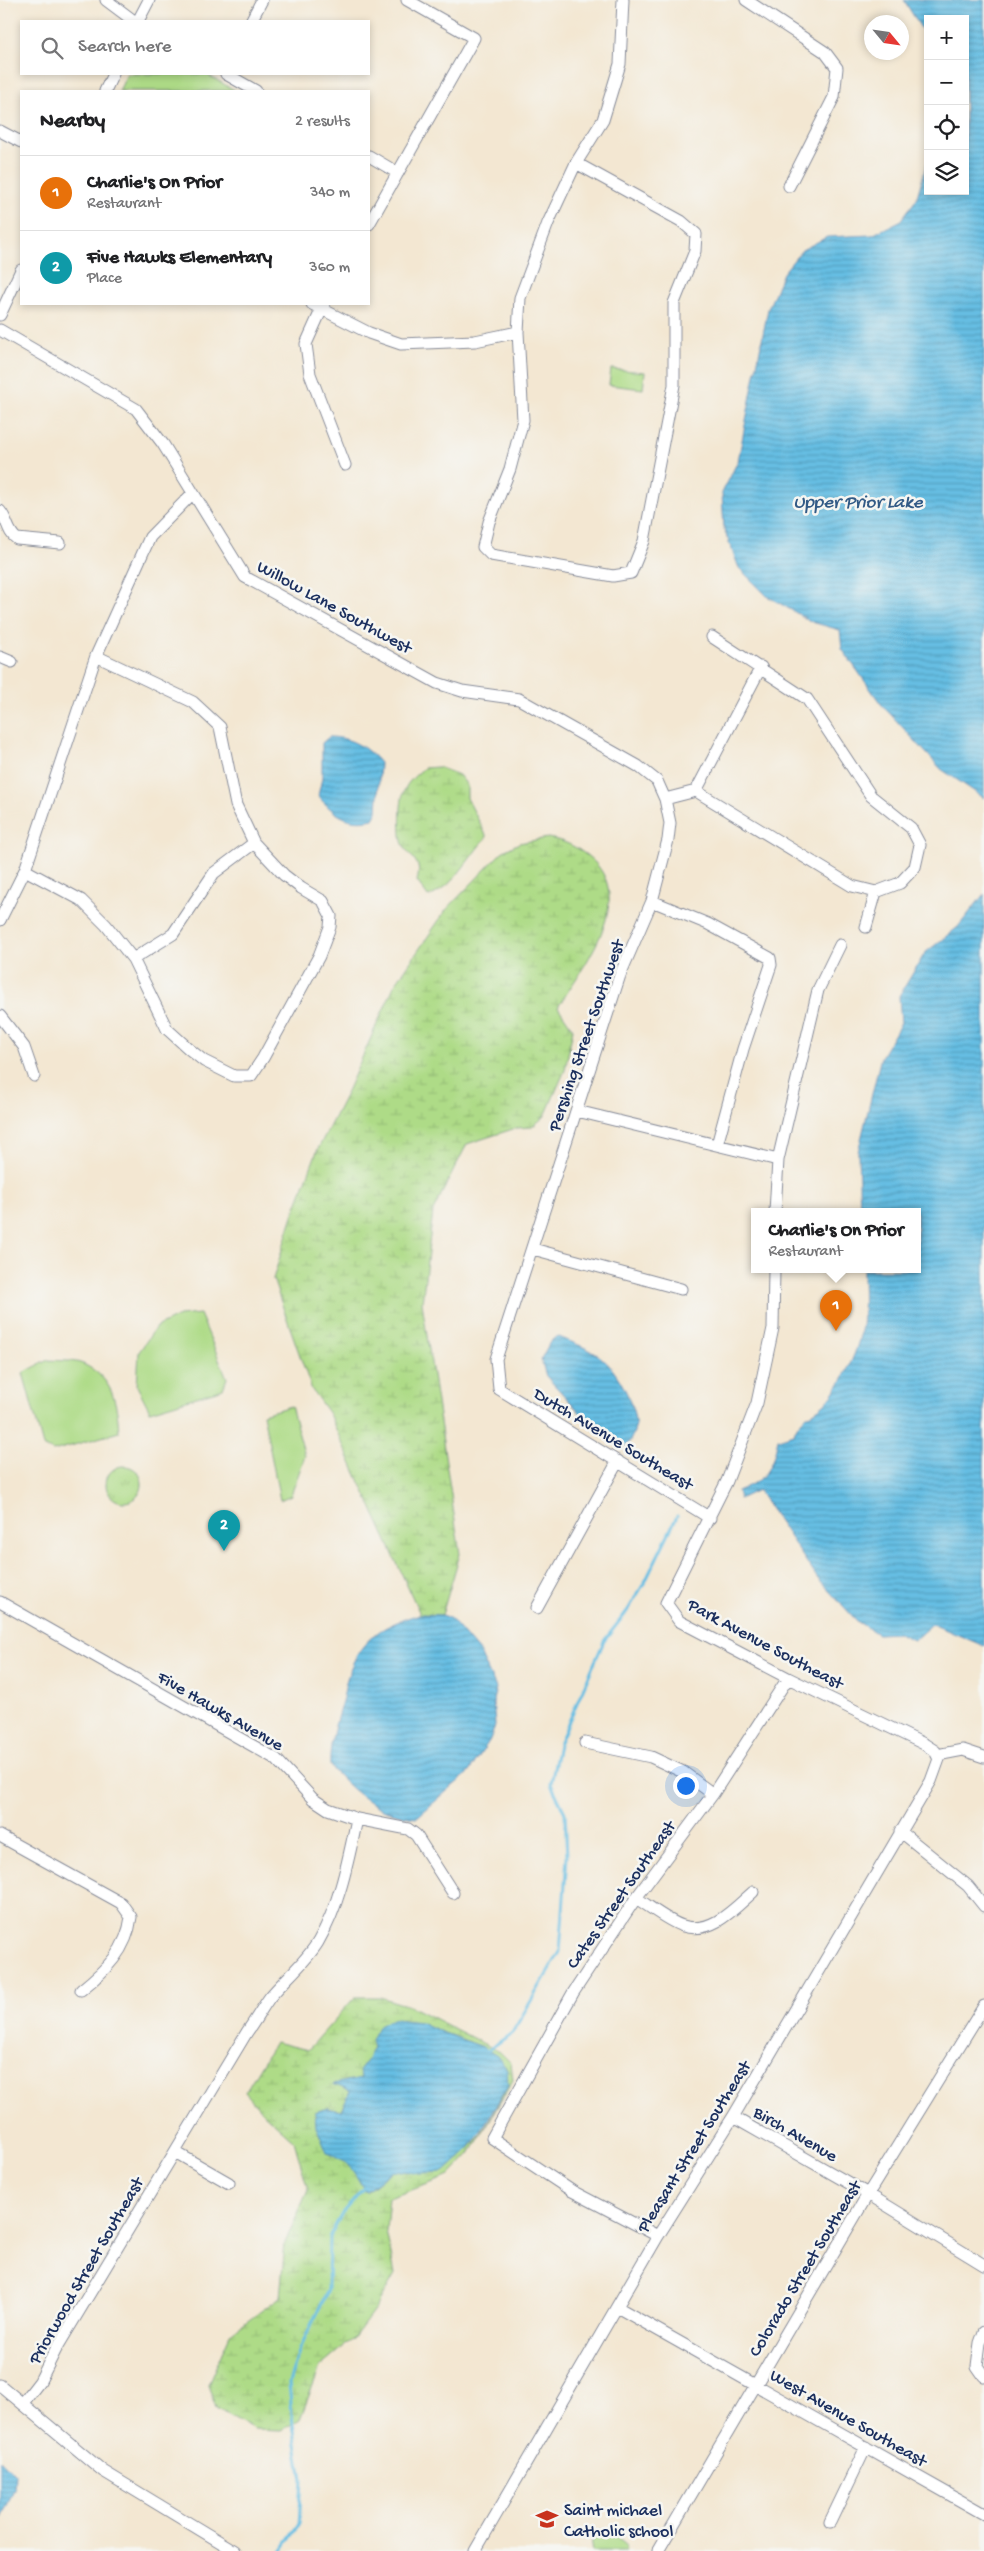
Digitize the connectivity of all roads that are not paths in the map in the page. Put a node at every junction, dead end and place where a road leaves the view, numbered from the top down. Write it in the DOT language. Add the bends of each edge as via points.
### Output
graph roads {
  1 [pos="106,0"];
  2 [pos="149,0"];
  3 [pos="262,0"];
  4 [pos="407,0"];
  5 [pos="622,0"];
  6 [pos="746,0"];
  7 [pos="133,20"];
  8 [pos="139,20"];
  9 [pos="252,20"];
  10 [pos="113,75"];
  11 [pos="228,75"];
  12 [pos="105,90"];
  13 [pos="254,90"];
  14 [pos="0,131"];
  15 [pos="20,141"];
  16 [pos="370,157"];
  17 [pos="576,164"];
  18 [pos="398,173"];
  19 [pos="789,186"];
  20 [pos="370,222"];
  21 [pos="20,272"];
  22 [pos="319,305"];
  23 [pos="0,315"];
  24 [pos="0,330"];
  25 [pos="518,332"];
  26 [pos="345,465"];
  27 [pos="192,494"];
  28 [pos="0,511"];
  29 [pos="60,543"];
  30 [pos="712,637"];
  31 [pos="96,656"];
  32 [pos="0,657"];
  33 [pos="12,662"];
  34 [pos="761,667"];
  35 [pos="696,791"];
  36 [pos="665,799"];
  37 [pos="254,842"];
  38 [pos="25,870"];
  39 [pos="876,892"];
  40 [pos="652,901"];
  41 [pos="0,920"];
  42 [pos="866,927"];
  43 [pos="840,945"];
  44 [pos="133,959"];
  45 [pos="0,1016"];
  46 [pos="34,1076"];
  47 [pos="576,1111"];
  48 [pos="717,1145"];
  49 [pos="778,1160"];
  50 [pos="775,1208"];
  51 [pos="533,1249"];
  52 [pos="774,1273"];
  53 [pos="681,1289"];
  54 [pos="500,1389"];
  55 [pos="618,1461"];
  56 [pos="710,1518"];
  57 [pos="0,1602"];
  58 [pos="537,1608"];
  59 [pos="788,1678"];
  60 [pos="585,1743"];
  61 [pos="938,1757"];
  62 [pos="984,1757"];
  63 [pos="713,1794"];
  64 [pos="358,1819"];
  65 [pos="900,1831"];
  66 [pos="0,1836"];
  67 [pos="753,1892"];
  68 [pos="454,1893"];
  69 [pos="636,1898"];
  70 [pos="984,1906"];
  71 [pos="81,1990"];
  72 [pos="984,2006"];
  73 [pos="733,2117"];
  74 [pos="175,2152"];
  75 [pos="229,2182"];
  76 [pos="868,2194"];
  77 [pos="658,2236"];
  78 [pos="984,2265"];
  79 [pos="617,2307"];
  80 [pos="984,2332"];
  81 [pos="984,2376"];
  82 [pos="756,2384"];
  83 [pos="0,2385"];
  84 [pos="23,2403"];
  85 [pos="866,2447"];
  86 [pos="984,2514"];
  87 [pos="830,2522"];
  88 [pos="235,2551"];
  89 [pos="475,2551"];
  90 [pos="658,2551"];
  1 -- 7 [label="street"];
  2 -- 8 [label="street"];
  3 -- 9 [label="street"];
  4 -- 18 [label="street" via="474,38"];
  5 -- 17 [label="street" via="620,64 603,120"];
  6 -- 19 [label="street" via="825,52 837,68 834,97"];
  10 -- 12 [label="street"];
  11 -- 13 [label="street"];
  14 -- 15 [label="street"];
  16 -- 18 [label="street"];
  17 -- 25 [label="street" via="548,223 520,298"];
  17 -- 25 [label="street" via="681,221 696,234 695,251 674,303 674,385 644,541 631,573 613,576 491,556 483,547 523,420"];
  18 -- 20 [label="street"];
  21 -- 23 [label="street"];
  22 -- 25 [label="street" via="369,333 401,344 475,341"];
  22 -- 26 [label="street" via="306,344 310,374"];
  24 -- 27 [label="street, Willow Lane Southwest" via="136,409 163,444"];
  27 -- 31 [label="street" via="150,537"];
  27 -- 36 [label="street, Willow Lane Southwest" via="245,577 437,683 462,691 519,699 638,766 657,781"];
  28 -- 29 [label="street" via="12,535 18,539"];
  30 -- 34 [label="street"];
  31 -- 37 [label="street" via="194,702 220,727 236,805"];
  31 -- 38 [label="street"];
  32 -- 33 [label="street"];
  34 -- 35 [label="street"];
  34 -- 39 [label="street" via="807,699 871,796 911,828 920,845 915,867 900,883"];
  35 -- 36 [label="street"];
  35 -- 39 [label="street" via="852,886"];
  36 -- 40 [label="street, Pershing Street Southwest" via="670,823 668,840"];
  37 -- 44 [label="street" via="214,873 173,934"];
  37 -- 44 [label="street" via="284,875 323,901 331,916 319,956 251,1076 234,1076 204,1061 167,1029"];
  38 -- 41 [label="street"];
  38 -- 44 [label="street" via="81,900"];
  39 -- 42 [label="street"];
  40 -- 47 [label="street, Pershing Street Southwest" via="620,975"];
  40 -- 48 [label="street" via="708,924 770,958 771,965 743,1049"];
  43 -- 49 [label="street" via="818,990"];
  45 -- 46 [label="street" via="24,1047"];
  47 -- 48 [label="street"];
  47 -- 51 [label="street, Pershing Street Southwest"];
  48 -- 49 [label="street"];
  49 -- 50 [label="street"];
  51 -- 53 [label="street"];
  51 -- 54 [label="street, Pershing Street Southwest" via="496,1359"];
  52 -- 56 [label="street" via="773,1328 757,1403"];
  54 -- 55 [label="street, Dutch Avenue Southeast"];
  55 -- 56 [label="street, Dutch Avenue Southeast"];
  55 -- 58 [label="street"];
  56 -- 59 [label="street, Park Avenue Southeast" via="666,1603 679,1621"];
  57 -- 64 [label="street, Five Hawks Avenue" via="276,1759 313,1799 340,1814"];
  59 -- 61 [label="street, Park Avenue Southeast" via="924,1744"];
  59 -- 63 [label="street, Cates Street Southeast"];
  60 -- 63 [label="street" via="651,1757 683,1772"];
  61 -- 62 [label="street" via="963,1750"];
  61 -- 65 [label="street, Pleasant Street Southeast" via="931,1780"];
  63 -- 69 [label="street, Cates Street Southeast"];
  64 -- 68 [label="street, Five Hawks Avenue" via="408,1829"];
  64 -- 74 [label="street, Priorwood Street Southeast" via="345,1876 317,1943 270,1997"];
  65 -- 70 [label="street" via="968,1886"];
  65 -- 73 [label="street, Pleasant Street Southeast"];
  66 -- 71 [label="street" via="122,1902 131,1918 129,1935 108,1968"];
  67 -- 69 [label="street" via="724,1918 706,1927 683,1926"];
  69 -- 77 [label="street, Cates Street Southeast" via="573,1993 492,2138 572,2191"];
  72 -- 76 [label="street, Colorado Street Southeast"];
  73 -- 76 [label="street, Birch Avenue"];
  73 -- 77 [label="street, Pleasant Street Southeast"];
  74 -- 75 [label="street"];
  74 -- 84 [label="street, Priorwood Street Southeast" via="40,2381"];
  76 -- 78 [label="street, Birch Avenue"];
  76 -- 82 [label="street, Colorado Street Southeast"];
  77 -- 79 [label="street, Pleasant Street Southeast"];
  79 -- 82 [label="street, West Avenue Southeast"];
  79 -- 89 [label="street, Pleasant Street Southeast"];
  80 -- 81 [label="street" via="977,2366"];
  82 -- 85 [label="street, West Avenue Southeast"];
  82 -- 90 [label="street, Colorado Street Southeast"];
  83 -- 84 [label="street"];
  84 -- 88 [label="street" via="103,2471"];
  85 -- 86 [label="street, West Avenue Southeast"];
  85 -- 87 [label="street"];
}
